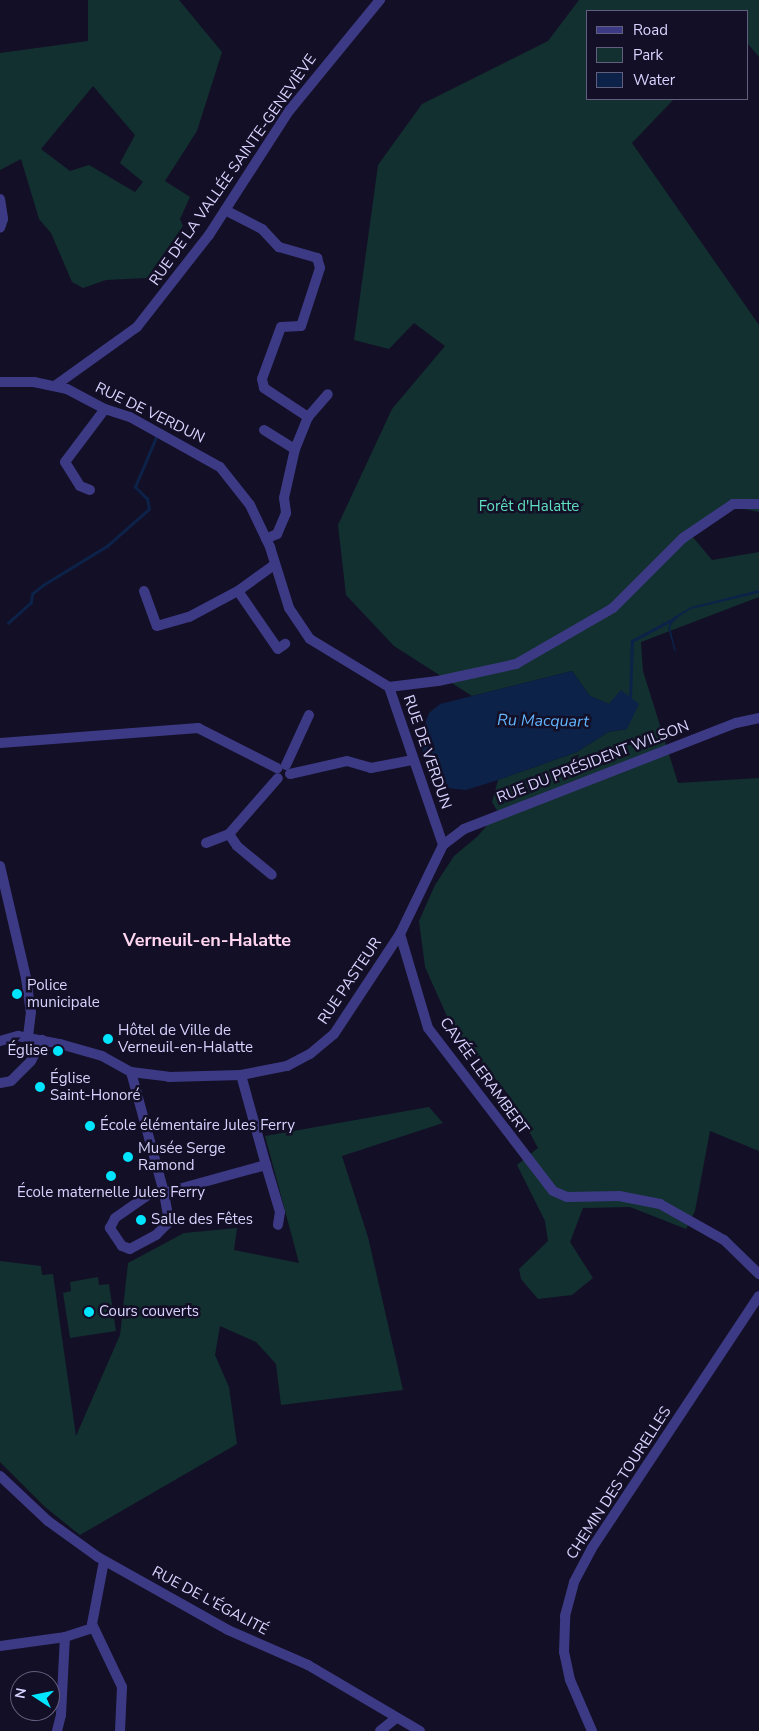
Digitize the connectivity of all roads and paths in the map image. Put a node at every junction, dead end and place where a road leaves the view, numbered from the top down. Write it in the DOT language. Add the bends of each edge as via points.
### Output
graph roads {
  1 [pos="380,0"];
  2 [pos="0,199"];
  3 [pos="225,210"];
  4 [pos="0,228"];
  5 [pos="0,382"];
  6 [pos="56,385"];
  7 [pos="328,394"];
  8 [pos="105,409"];
  9 [pos="308,417"];
  10 [pos="264,430"];
  11 [pos="295,449"];
  12 [pos="90,490"];
  13 [pos="759,504"];
  14 [pos="266,539"];
  15 [pos="274,565"];
  16 [pos="144,591"];
  17 [pos="238,591"];
  18 [pos="285,644"];
  19 [pos="389,687"];
  20 [pos="309,715"];
  21 [pos="759,718"];
  22 [pos="0,742"];
  23 [pos="414,760"];
  24 [pos="283,771"];
  25 [pos="229,834"];
  26 [pos="206,843"];
  27 [pos="443,845"];
  28 [pos="0,866"];
  29 [pos="272,875"];
  30 [pos="400,934"];
  31 [pos="28,1037"];
  32 [pos="42,1040"];
  33 [pos="0,1041"];
  34 [pos="130,1072"];
  35 [pos="241,1075"];
  36 [pos="0,1083"];
  37 [pos="266,1165"];
  38 [pos="164,1193"];
  39 [pos="278,1226"];
  40 [pos="759,1274"];
  41 [pos="759,1296"];
  42 [pos="0,1476"];
  43 [pos="104,1561"];
  44 [pos="93,1628"];
  45 [pos="65,1638"];
  46 [pos="0,1646"];
  47 [pos="396,1718"];
  48 [pos="57,1731"];
  49 [pos="120,1731"];
  50 [pos="380,1731"];
  51 [pos="420,1731"];
  52 [pos="592,1731"];
  1 -- 3 [label="street, RUE DE LA VALLÉE SAINTE-GENEVIÈVE" via="289,111"];
  2 -- 4 [label="street" via="3,219"];
  3 -- 6 [label="street, RUE DE LA VALLÉE SAINTE-GENEVIÈVE" via="178,278 137,327"];
  3 -- 9 [label="street" via="262,229 279,246 317,258 320,268 301,326 281,327 262,379 264,388"];
  5 -- 6 [label="street, RUE DE VERDUN"];
  6 -- 8 [label="street, RUE DE VERDUN"];
  7 -- 9 [label="street"];
  8 -- 12 [label="street" via="65,462 80,486"];
  8 -- 14 [label="street, RUE DE VERDUN" via="130,417 220,467 250,505"];
  9 -- 11 [label="street"];
  10 -- 11 [label="street"];
  11 -- 14 [label="street" via="284,498 286,512 276,534"];
  13 -- 19 [label="street" via="733,504 683,538 612,608 516,664 438,681"];
  14 -- 15 [label="street, RUE DE VERDUN"];
  15 -- 17 [label="street"];
  15 -- 19 [label="street, RUE DE VERDUN" via="289,608 310,639"];
  16 -- 17 [label="street" via="157,626 190,617"];
  17 -- 18 [label="street" via="278,649"];
  19 -- 23 [label="street, RUE DE VERDUN"];
  20 -- 24 [label="street"];
  21 -- 27 [label="street, RUE DU PRÉSIDENT WILSON" via="736,723 464,829"];
  22 -- 24 [label="street" via="198,728"];
  23 -- 24 [label="street" via="371,768 347,761"];
  23 -- 27 [label="street, RUE DE VERDUN"];
  24 -- 25 [label="street"];
  25 -- 26 [label="street"];
  25 -- 29 [label="street" via="237,846"];
  27 -- 30 [label="street, RUE PASTEUR"];
  28 -- 31 [label="street" via="27,986 31,1012"];
  30 -- 35 [label="street, RUE PASTEUR" via="348,1014 322,1045 287,1066"];
  30 -- 40 [label="street, CAVÉE LERAMBERT" via="428,1028 510,1138 558,1195 619,1196 660,1204 724,1240"];
  31 -- 32 [label="street, RUE PASTEUR"];
  31 -- 33 [label="street, RUE PASTEUR" via="10,1036"];
  32 -- 34 [label="street, RUE PASTEUR" via="102,1056"];
  32 -- 36 [label="street" via="31,1061 11,1081"];
  34 -- 35 [label="street, RUE PASTEUR" via="194,1078"];
  34 -- 38 [label="street"];
  35 -- 37 [label="street"];
  37 -- 38 [label="street"];
  37 -- 39 [label="street" via="280,1212"];
  38 -- 38 [label="street" via="169,1222 156,1235 130,1249 122,1246 110,1228 115,1218 151,1193"];
  41 -- 52 [label="street, CHEMIN DES TOURELLES" via="592,1548 574,1582 565,1616 564,1652 570,1680"];
  42 -- 43 [label="street, RUE DE L'ÉGALITÉ" via="48,1521"];
  43 -- 44 [label="street"];
  43 -- 47 [label="street, RUE DE L'ÉGALITÉ" via="228,1630 308,1665"];
  44 -- 45 [label="street"];
  44 -- 49 [label="street" via="122,1687"];
  45 -- 46 [label="street"];
  45 -- 48 [label="street" via="62,1715"];
  47 -- 50 [label="street"];
  47 -- 51 [label="street, RUE DE L'ÉGALITÉ"];
}
